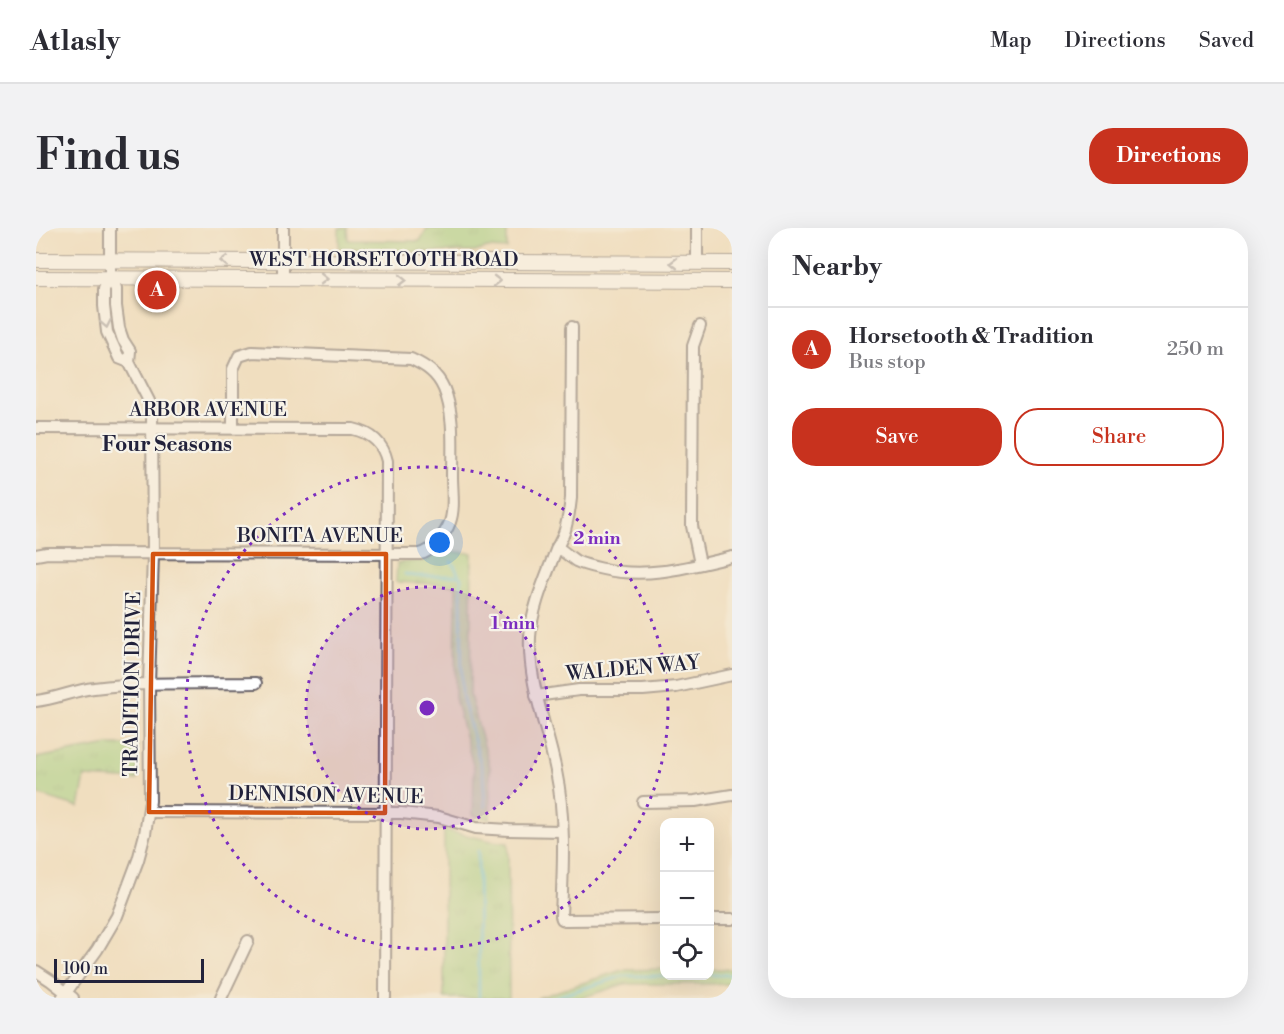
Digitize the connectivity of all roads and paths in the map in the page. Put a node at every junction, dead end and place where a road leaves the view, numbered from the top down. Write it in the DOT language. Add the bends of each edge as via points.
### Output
graph roads {
  1 [pos="110,228"];
  2 [pos="283,228"];
  3 [pos="697,228"];
  4 [pos="36,260"];
  5 [pos="110,261"];
  6 [pos="283,261"];
  7 [pos="697,263"];
  8 [pos="732,263"];
  9 [pos="36,278"];
  10 [pos="110,278"];
  11 [pos="283,279"];
  12 [pos="732,281"];
  13 [pos="700,326"];
  14 [pos="572,327"];
  15 [pos="36,428"];
  16 [pos="152,428"];
  17 [pos="233,428"];
  18 [pos="557,547"];
  19 [pos="153,554"];
  20 [pos="36,555"];
  21 [pos="386,555"];
  22 [pos="732,557"];
  23 [pos="700,564"];
  24 [pos="732,675"];
  25 [pos="256,683"];
  26 [pos="149,684"];
  27 [pos="536,696"];
  28 [pos="36,701"];
  29 [pos="732,795"];
  30 [pos="643,802"];
  31 [pos="148,812"];
  32 [pos="385,813"];
  33 [pos="562,831"];
  34 [pos="660,919"];
  35 [pos="714,919"];
  36 [pos="732,919"];
  37 [pos="248,941"];
  38 [pos="36,971"];
  39 [pos="67,996"];
  40 [pos="222,998"];
  41 [pos="385,998"];
  1 -- 5 [label="street, TRADITION DRIVE"];
  2 -- 6 [label="street"];
  3 -- 7 [label="street"];
  4 -- 5 [label="main road, WEST HORSETOOTH ROAD"];
  6 -- 5 [label="main road, WEST HORSETOOTH ROAD, one-way"];
  5 -- 10 [label="street, TRADITION DRIVE"];
  7 -- 6 [label="main road, WEST HORSETOOTH ROAD, one-way"];
  6 -- 11 [label="street"];
  7 -- 8 [label="main road, WEST HORSETOOTH ROAD"];
  9 -- 10 [label="main road, WEST HORSETOOTH ROAD"];
  10 -- 11 [label="main road, WEST HORSETOOTH ROAD"];
  10 -- 16 [label="street, TRADITION DRIVE" via="104,289 107,332 119,358 129,362 149,401"];
  11 -- 12 [label="main road, WEST HORSETOOTH ROAD, one-way"];
  13 -- 23 [label="street" via="693,346 692,526"];
  14 -- 18 [label="street" via="571,498"];
  15 -- 16 [label="street, ARBOR AVENUE"];
  16 -- 17 [label="street, ARBOR AVENUE"];
  16 -- 19 [label="street, TRADITION DRIVE"];
  17 -- 21 [label="street, ARBOR AVENUE" via="353,429 369,434 382,447 387,461"];
  17 -- 21 [label="street, BONITA AVENUE" via="233,369 239,356 252,352 411,359 433,372 444,390 451,429 450,523 426,553"];
  18 -- 23 [label="street" via="576,561 628,573 670,571"];
  18 -- 27 [label="street" via="538,594 530,636"];
  19 -- 20 [label="street, BONITA AVENUE"];
  19 -- 21 [label="street, BONITA AVENUE"];
  19 -- 26 [label="street, TRADITION DRIVE"];
  21 -- 32 [label="street"];
  22 -- 23 [label="street"];
  24 -- 27 [label="street, WALDEN WAY" via="676,687 579,690"];
  25 -- 26 [label="street"];
  26 -- 28 [label="street" via="80,690"];
  26 -- 31 [label="street, TRADITION DRIVE"];
  27 -- 33 [label="street" via="556,770"];
  29 -- 30 [label="street" via="695,801"];
  31 -- 32 [label="street, DENNISON AVENUE"];
  31 -- 39 [label="street, TRADITION DRIVE" via="138,860 117,916"];
  32 -- 33 [label="street, DENNISON AVENUE" via="439,817 476,828"];
  32 -- 41 [label="street"];
  33 -- 34 [label="street" via="562,919"];
  35 -- 36 [label="street"];
  37 -- 40 [label="street"];
  38 -- 39 [label="street"];
}
